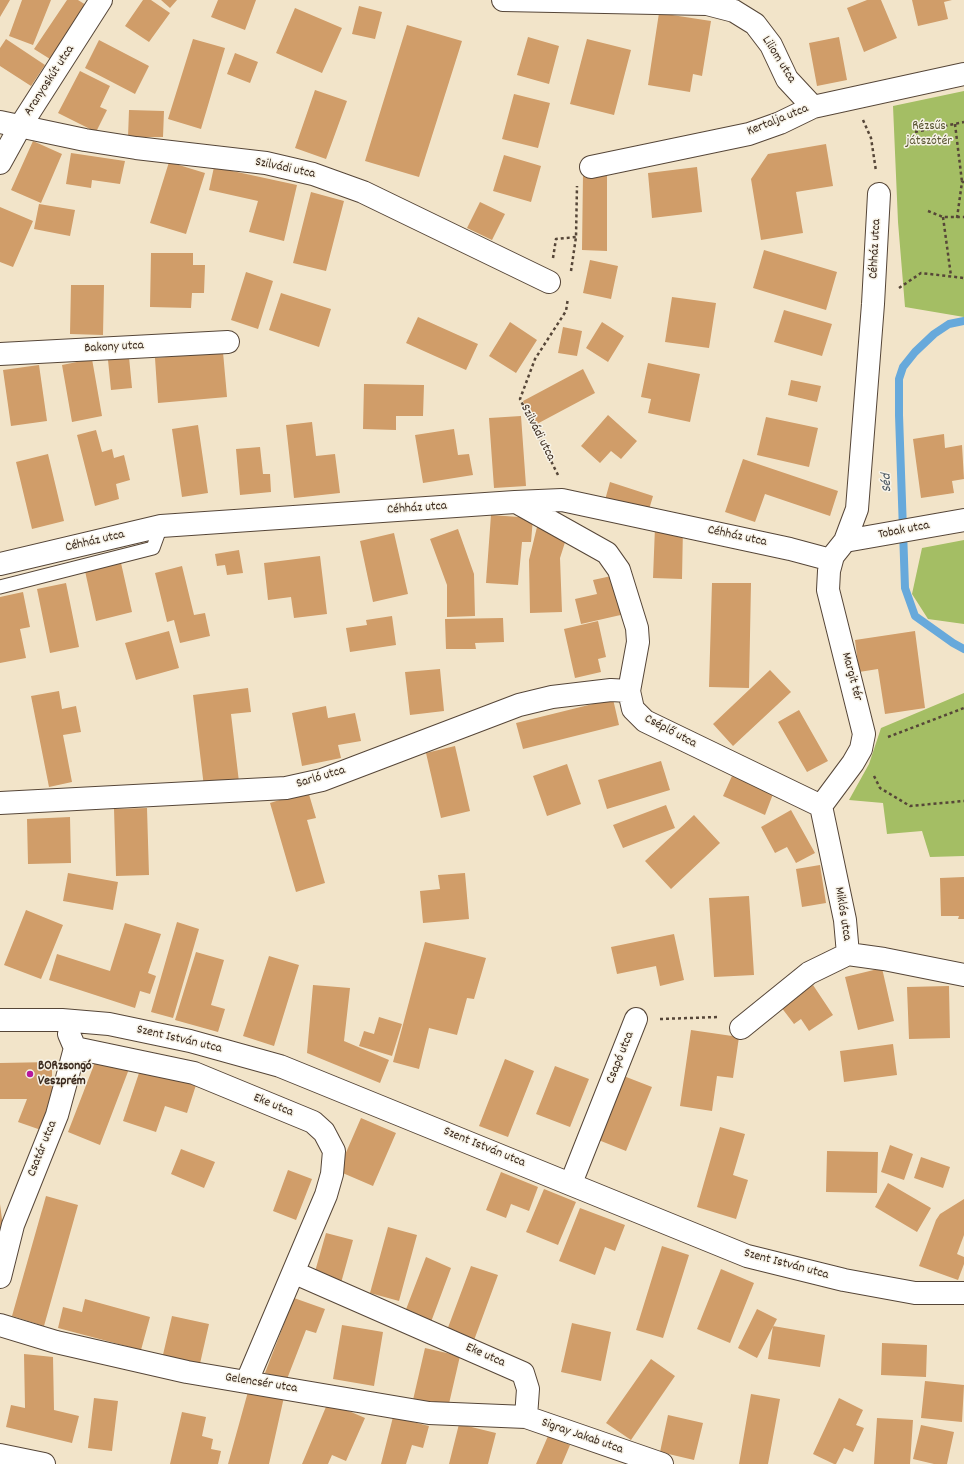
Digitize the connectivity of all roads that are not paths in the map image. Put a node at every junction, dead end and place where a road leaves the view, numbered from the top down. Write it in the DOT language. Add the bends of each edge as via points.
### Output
graph roads {
  1 [pos="101,0"];
  2 [pos="503,0"];
  3 [pos="964,74"];
  4 [pos="813,106"];
  5 [pos="10,124"];
  6 [pos="0,163"];
  7 [pos="591,167"];
  8 [pos="879,194"];
  9 [pos="549,282"];
  10 [pos="228,342"];
  11 [pos="0,354"];
  12 [pos="515,502"];
  13 [pos="964,520"];
  14 [pos="161,526"];
  15 [pos="845,541"];
  16 [pos="831,560"];
  17 [pos="0,564"];
  18 [pos="0,587"];
  19 [pos="629,691"];
  20 [pos="0,803"];
  21 [pos="822,806"];
  22 [pos="848,954"];
  23 [pos="964,975"];
  24 [pos="0,1020"];
  25 [pos="62,1020"];
  26 [pos="636,1020"];
  27 [pos="746,1025"];
  28 [pos="75,1048"];
  29 [pos="571,1183"];
  30 [pos="295,1273"];
  31 [pos="0,1277"];
  32 [pos="964,1293"];
  33 [pos="0,1325"];
  34 [pos="247,1381"];
  35 [pos="526,1417"];
  36 [pos="0,1455"];
  37 [pos="44,1464"];
  38 [pos="662,1464"];
  1 -- 5 [label="street, Aranyoskút utca"];
  2 -- 4 [label="street, Liliom utca" via="707,4 734,11 755,24 771,45 787,79"];
  3 -- 4 [label="street, Kertalja utca"];
  4 -- 7 [label="street, Kertalja utca" via="780,123 749,134"];
  5 -- 6 [label="street, Aranyoskút utca"];
  5 -- 9 [label="street, Szilvádi utca" via="85,140 266,163 313,174 363,192"];
  8 -- 15 [label="street, Céhház utca" via="874,304 856,509"];
  10 -- 11 [label="street, Bakony utca"];
  12 -- 14 [label="street, Céhház utca"];
  12 -- 16 [label="street, Céhház utca" via="562,500"];
  12 -- 19 [label="street, Cséplő utca" via="607,553 619,570 637,628 638,642"];
  13 -- 15 [label="street, Tobak utca"];
  14 -- 17 [label="street, Céhház utca"];
  14 -- 18 [label="lane" via="153,548"];
  15 -- 16 [label="street, Margit tér"];
  16 -- 21 [label="street, Margit tér" via="828,590 864,734 861,749 853,763"];
  19 -- 20 [label="street, Sarló utca" via="611,690 552,697 520,706 322,780 286,788"];
  19 -- 21 [label="street, Cséplő utca" via="633,709 645,721"];
  21 -- 22 [label="street, Miklós utca" via="845,920"];
  22 -- 23 [label="street, Miklós utca"];
  22 -- 27 [label="street" via="809,973"];
  24 -- 25 [label="street, Szent István utca"];
  25 -- 28 [label="street"];
  25 -- 29 [label="street, Szent István utca" via="109,1024 190,1041 280,1066"];
  26 -- 29 [label="street, Csapó utca"];
  28 -- 30 [label="street, Eke utca" via="194,1073 313,1122 324,1132 334,1151 332,1174"];
  28 -- 31 [label="street, Csatár utca" via="57,1115 13,1225"];
  29 -- 32 [label="street, Szent István utca" via="747,1256 916,1293"];
  30 -- 34 [label="street, Eke utca"];
  30 -- 35 [label="street, Eke utca" via="524,1373 528,1389"];
  33 -- 34 [label="street, Gelencsér utca" via="56,1342 180,1370"];
  34 -- 35 [label="street, Gelencsér utca" via="429,1413"];
  35 -- 38 [label="street, Sigray Jakab utca"];
  36 -- 37 [label="street"];
}
